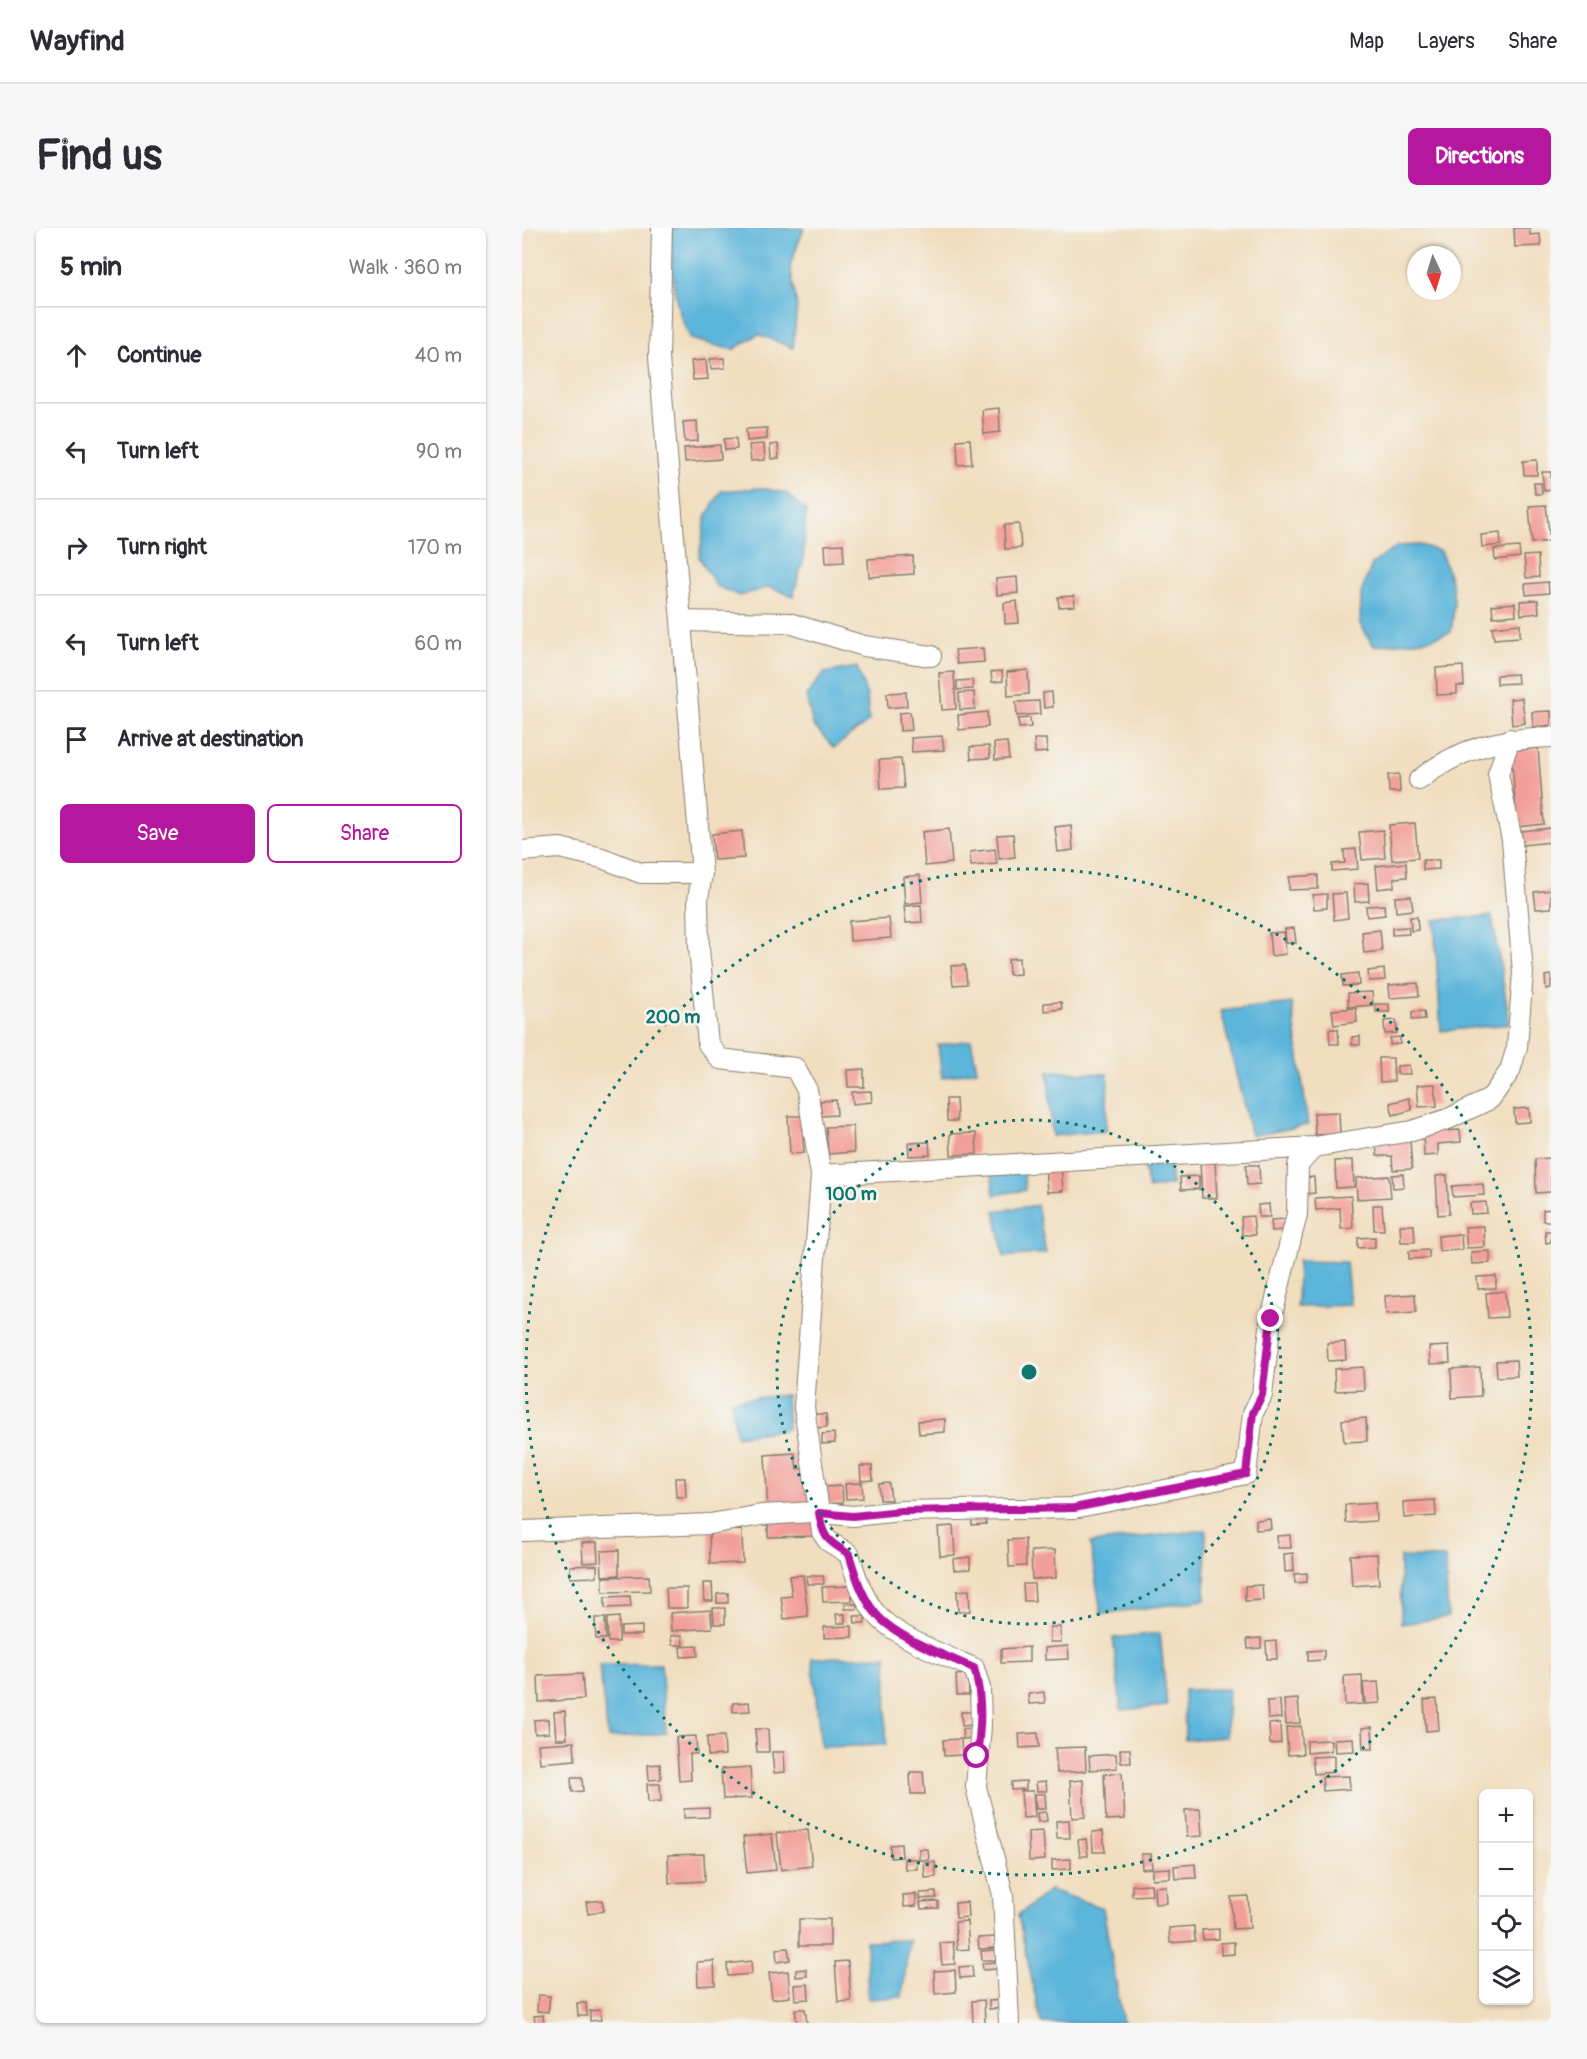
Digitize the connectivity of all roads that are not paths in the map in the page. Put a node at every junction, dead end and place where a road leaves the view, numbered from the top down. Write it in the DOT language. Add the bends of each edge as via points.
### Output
graph roads {
  1 [pos="662,228"];
  2 [pos="681,621"];
  3 [pos="931,656"];
  4 [pos="1551,737"];
  5 [pos="1510,739"];
  6 [pos="1419,780"];
  7 [pos="522,851"];
  8 [pos="702,873"];
  9 [pos="1314,1147"];
  10 [pos="821,1175"];
  11 [pos="819,1513"];
  12 [pos="522,1531"];
  13 [pos="1009,2023"];
  1 -- 2 [label="street" via="659,358"];
  2 -- 3 [label="street" via="789,623 864,646"];
  2 -- 8 [label="street"];
  4 -- 5 [label="street"];
  5 -- 6 [label="street" via="1489,743 1434,768"];
  5 -- 9 [label="street" via="1498,774 1512,840 1523,974 1517,1047 1510,1071 1490,1099 1448,1119 1412,1131"];
  7 -- 8 [label="street" via="560,848 640,873"];
  8 -- 10 [label="street" via="699,948 708,1044 720,1059 795,1068 807,1090"];
  9 -- 10 [label="street"];
  9 -- 11 [label="street" via="1298,1165 1297,1214 1271,1319 1262,1395 1253,1413 1246,1474 1074,1508 901,1511 853,1516"];
  10 -- 11 [label="street" via="804,1407"];
  11 -- 12 [label="street" via="761,1515 710,1524"];
  11 -- 13 [label="street" via="822,1532 828,1541 849,1554 874,1612 896,1631 974,1668 980,1688 981,1726 976,1787 1003,1895"];
}
